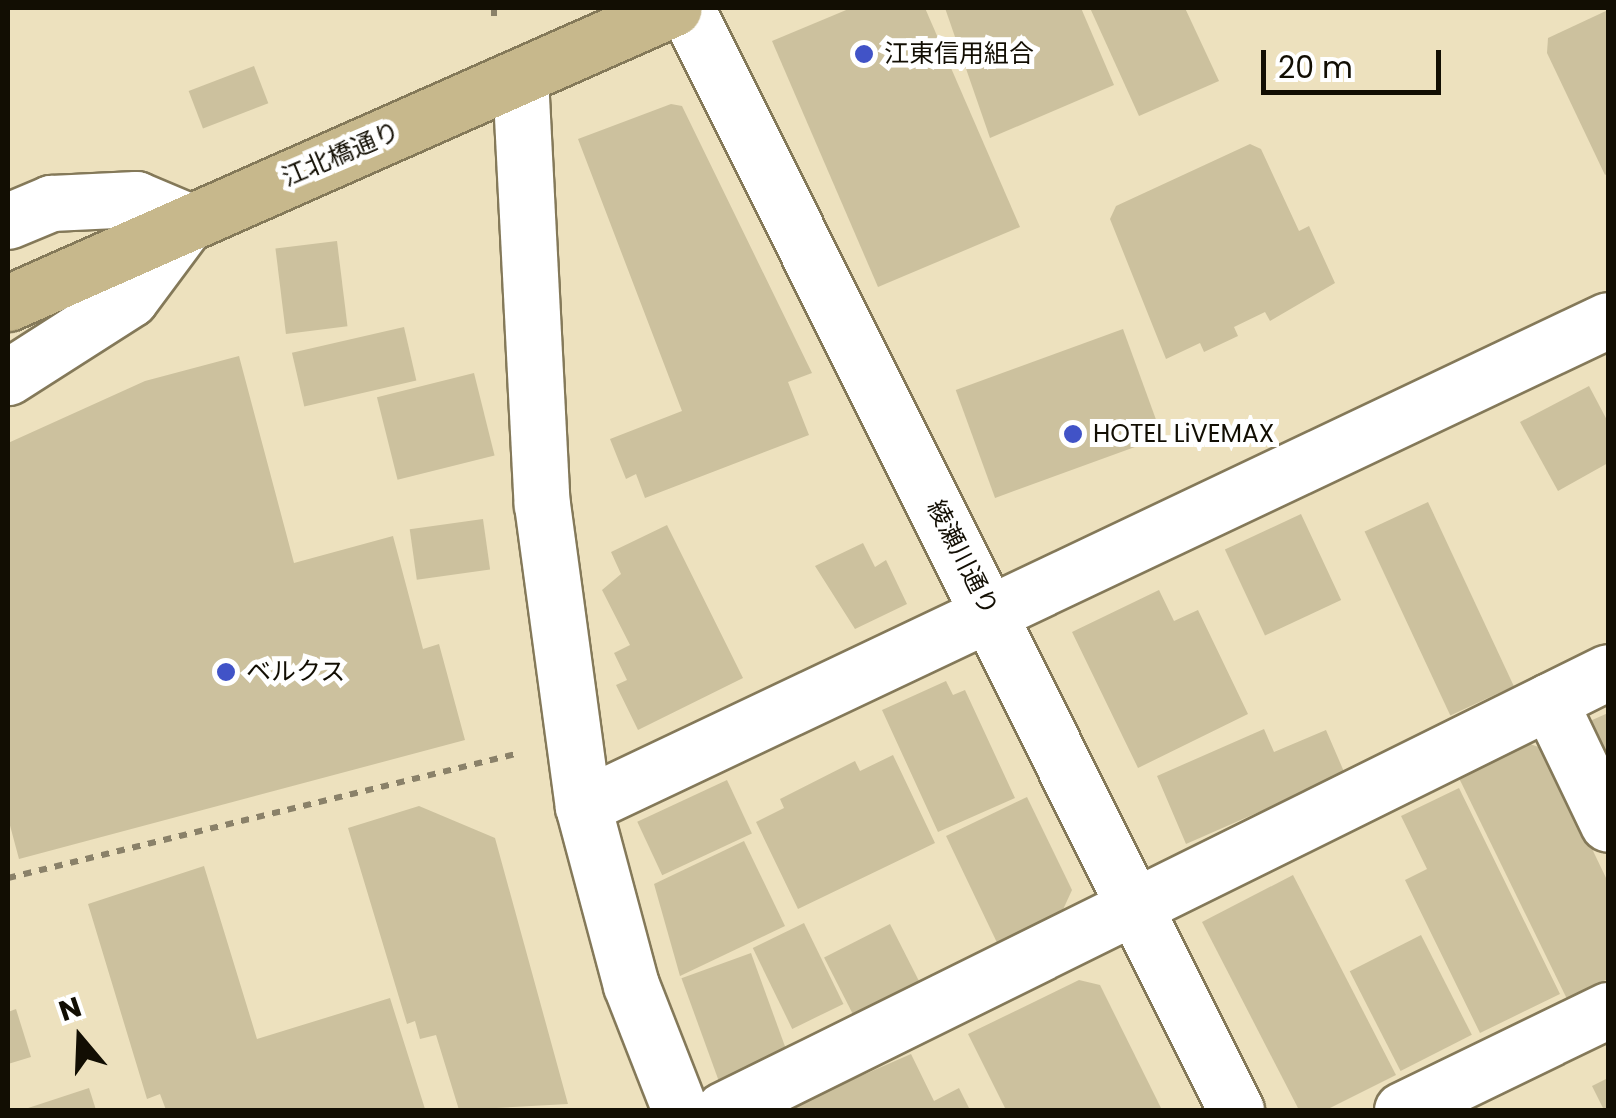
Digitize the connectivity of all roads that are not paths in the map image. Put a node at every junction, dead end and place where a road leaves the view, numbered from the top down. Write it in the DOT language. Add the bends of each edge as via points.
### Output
graph roads {
  1 [pos="674,8"];
  2 [pos="686,8"];
  3 [pos="520,78"];
  4 [pos="8,221"];
  5 [pos="188,221"];
  6 [pos="8,303"];
  7 [pos="1608,320"];
  8 [pos="8,377"];
  9 [pos="988,610"];
  10 [pos="1608,672"];
  11 [pos="1549,701"];
  12 [pos="583,806"];
  13 [pos="1608,824"];
  14 [pos="1133,904"];
  15 [pos="1608,1010"];
  16 [pos="680,1110"];
  17 [pos="723,1110"];
  18 [pos="1236,1110"];
  19 [pos="1402,1110"];
  1 -- 3 [label="main road, 江北橋通り"];
  2 -- 9 [label="street, 綾瀬川通り"];
  3 -- 5 [label="main road, 江北橋通り"];
  3 -- 12 [label="street" via="542,504"];
  4 -- 5 [label="street" via="51,203 136,199"];
  5 -- 6 [label="main road, 江北橋通り"];
  5 -- 8 [label="street" via="130,299"];
  7 -- 9 [label="street"];
  9 -- 12 [label="street"];
  9 -- 14 [label="street, 綾瀬川通り"];
  10 -- 11 [label="street"];
  11 -- 13 [label="street"];
  11 -- 14 [label="street"];
  12 -- 16 [label="street" via="631,986"];
  14 -- 17 [label="street"];
  14 -- 18 [label="street, 綾瀬川通り"];
  15 -- 19 [label="street"];
}
